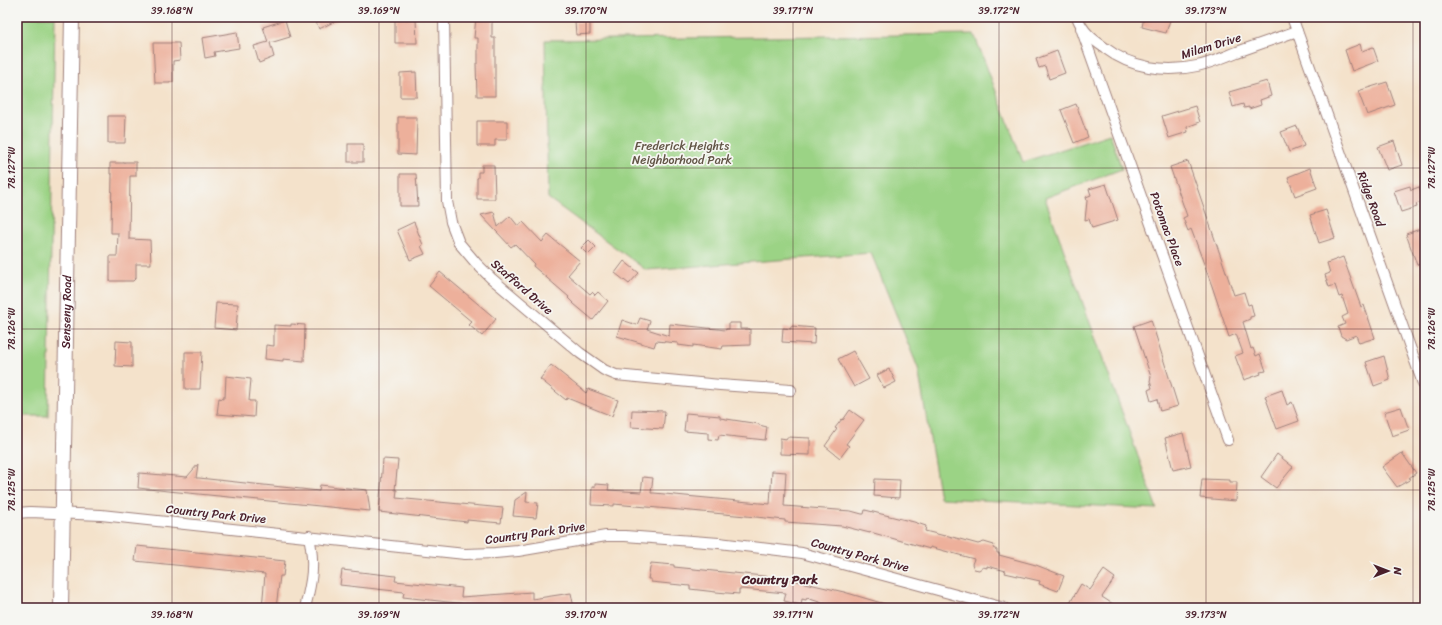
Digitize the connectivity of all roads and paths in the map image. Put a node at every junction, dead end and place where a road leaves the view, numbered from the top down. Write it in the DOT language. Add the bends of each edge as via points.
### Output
graph roads {
  1 [pos="72,17"];
  2 [pos="444,17"];
  3 [pos="1077,17"];
  4 [pos="1292,17"];
  5 [pos="1081,28"];
  6 [pos="1297,31"];
  7 [pos="1425,389"];
  8 [pos="791,390"];
  9 [pos="1228,440"];
  10 [pos="17,512"];
  11 [pos="62,513"];
  12 [pos="309,536"];
  13 [pos="61,608"];
  14 [pos="305,608"];
  15 [pos="1004,608"];
  1 -- 11 [label="main road, Senseny Road"];
  2 -- 8 [label="street, Stafford Drive" via="447,201 459,243 476,263 580,353 610,373 627,377"];
  3 -- 5 [label="street, Milam Drive"];
  4 -- 6 [label="street, Ridge Road"];
  5 -- 6 [label="street, Milam Drive" via="1109,52 1127,62 1165,70 1198,66"];
  5 -- 9 [label="street, Potomac Place"];
  6 -- 7 [label="street, Ridge Road"];
  10 -- 11 [label="street, Country Park Drive"];
  11 -- 12 [label="street, Country Park Drive"];
  11 -- 13 [label="main road, Senseny Road"];
  12 -- 14 [label="street" via="313,565 312,582"];
  12 -- 15 [label="street, Country Park Drive" via="465,554 518,551 601,537 625,536 765,548 802,553"];
}
